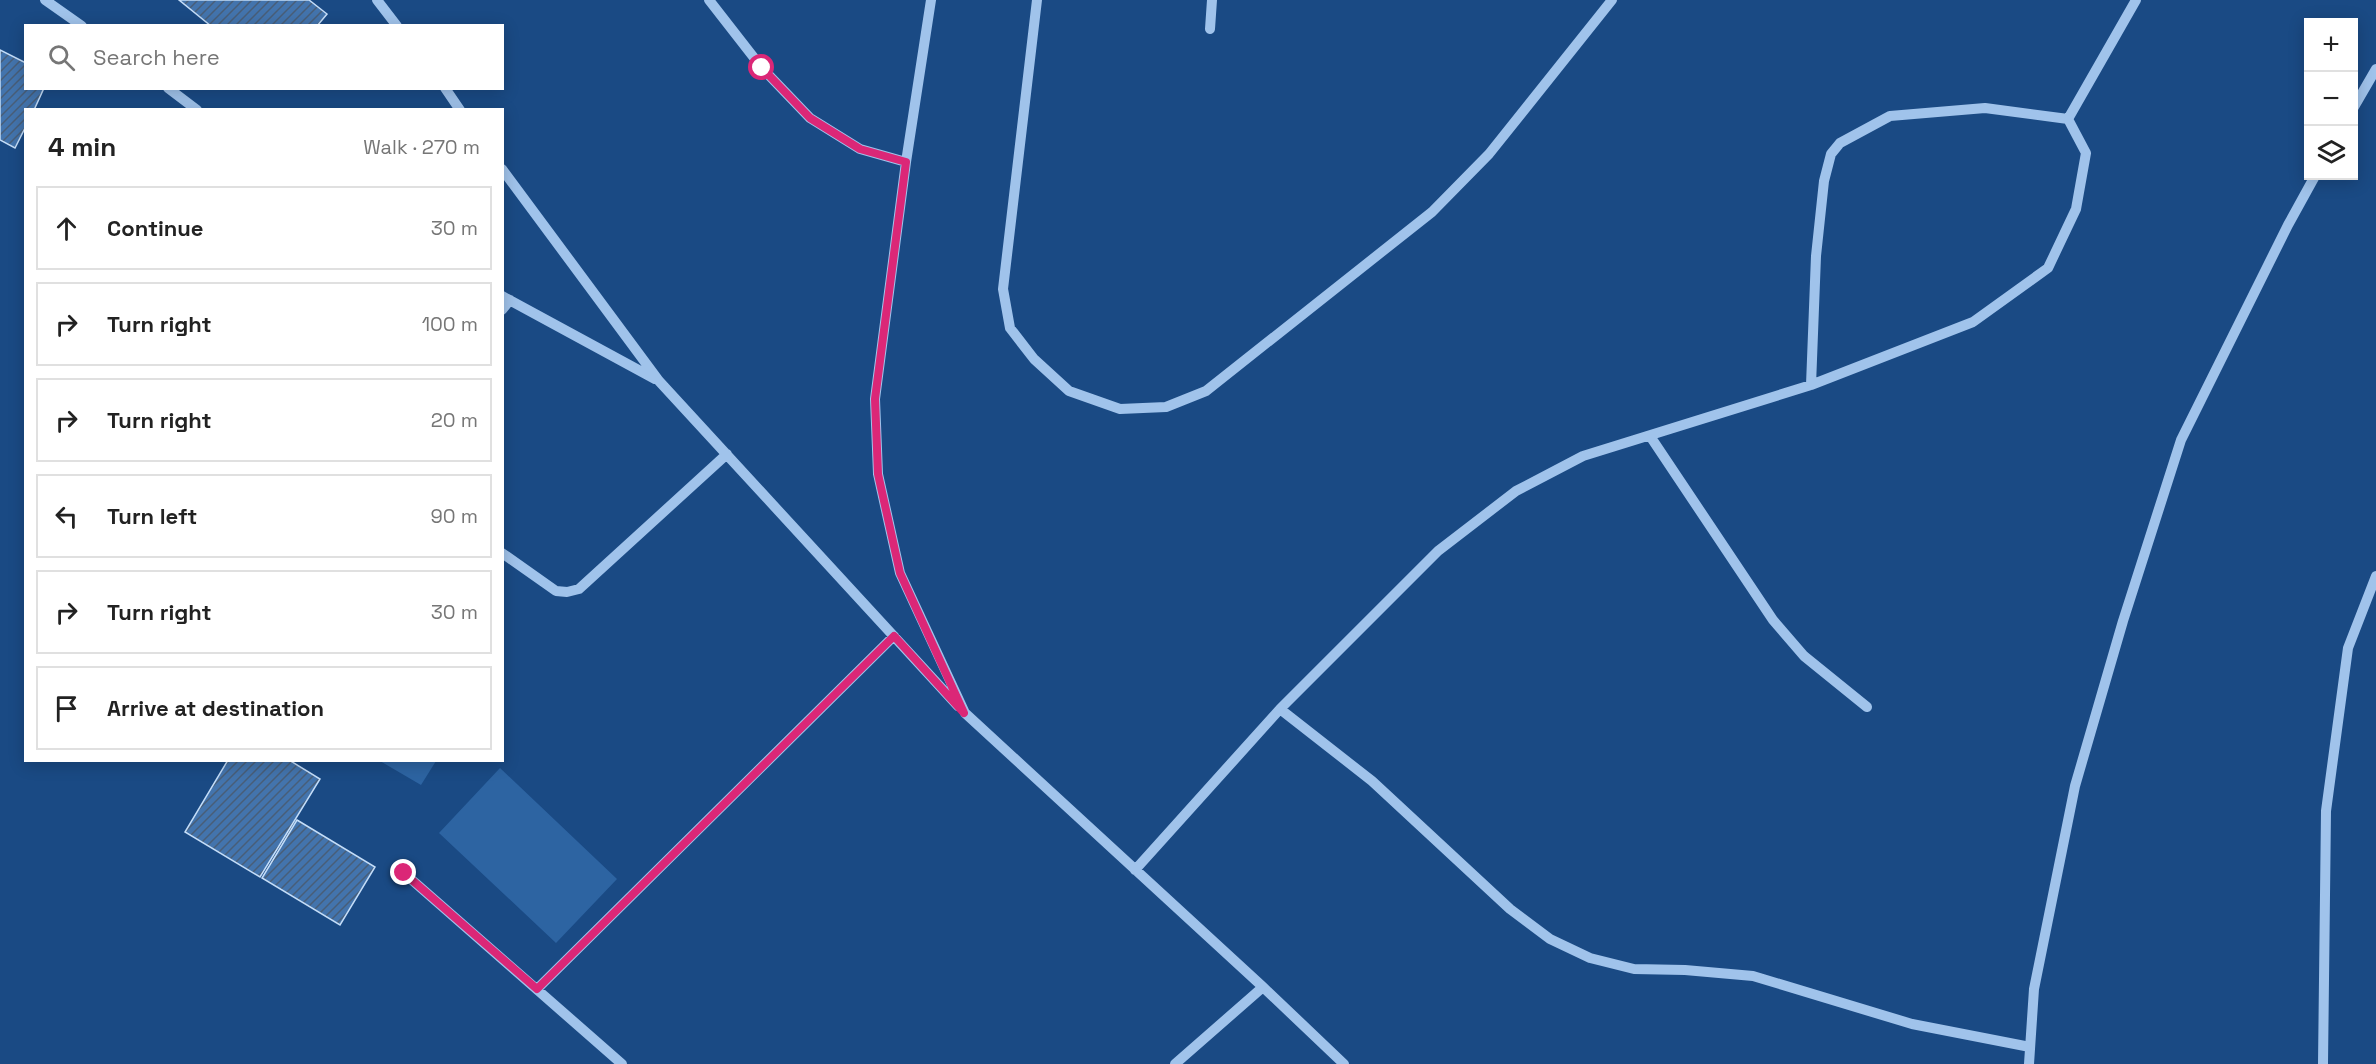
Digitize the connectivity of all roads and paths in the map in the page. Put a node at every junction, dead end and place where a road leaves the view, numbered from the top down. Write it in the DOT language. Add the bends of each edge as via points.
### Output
graph roads {
  1 [pos="45,0"];
  2 [pos="377,0"];
  3 [pos="709,0"];
  4 [pos="931,0"];
  5 [pos="1037,0"];
  6 [pos="1212,0"];
  7 [pos="1612,0"];
  8 [pos="2136,0"];
  9 [pos="79,24"];
  10 [pos="395,24"];
  11 [pos="1210,29"];
  12 [pos="2376,69"];
  13 [pos="171,90"];
  14 [pos="446,90"];
  15 [pos="2358,100"];
  16 [pos="194,108"];
  17 [pos="459,108"];
  18 [pos="2068,119"];
  19 [pos="906,162"];
  20 [pos="504,172"];
  21 [pos="2313,180"];
  22 [pos="506,298"];
  23 [pos="659,381"];
  24 [pos="1811,385"];
  25 [pos="1650,436"];
  26 [pos="727,454"];
  27 [pos="504,554"];
  28 [pos="2376,576"];
  29 [pos="894,636"];
  30 [pos="1867,707"];
  31 [pos="1280,709"];
  32 [pos="964,713"];
  33 [pos="1136,870"];
  34 [pos="404,873"];
  35 [pos="1263,987"];
  36 [pos="537,989"];
  37 [pos="2030,1047"];
  38 [pos="622,1064"];
  39 [pos="1175,1064"];
  40 [pos="1344,1064"];
  41 [pos="2028,1064"];
  42 [pos="2323,1064"];
  1 -- 9 [label="street"];
  2 -- 10 [label="street"];
  3 -- 19 [label="street" via="762,68 810,118 860,149"];
  4 -- 19 [label="street"];
  5 -- 7 [label="street" via="1003,289 1010,328 1069,391 1120,409 1166,407 1206,391 1431,212 1488,154"];
  6 -- 11 [label="street"];
  8 -- 18 [label="street"];
  12 -- 15 [label="street"];
  13 -- 16 [label="street"];
  14 -- 17 [label="street"];
  18 -- 24 [label="street" via="2086,153 2076,208 2048,268 1974,322"];
  18 -- 24 [label="street" via="1985,108 1890,116 1840,143 1831,154 1824,181 1816,256"];
  19 -- 32 [label="street" via="875,399 878,474 900,573"];
  20 -- 23 [label="street"];
  21 -- 37 [label="street" via="2181,440 2075,786 2034,989"];
  22 -- 23 [label="street"];
  23 -- 26 [label="street"];
  24 -- 25 [label="street"];
  25 -- 30 [label="street" via="1773,620 1804,656"];
  25 -- 31 [label="street" via="1583,456 1516,491 1438,551"];
  26 -- 27 [label="street" via="579,589 556,591"];
  26 -- 29 [label="street"];
  28 -- 42 [label="street" via="2348,648 2326,811"];
  29 -- 32 [label="street"];
  29 -- 36 [label="street"];
  31 -- 33 [label="street"];
  31 -- 37 [label="street" via="1372,781 1510,909 1550,939 1590,958 1634,969 1753,976 1912,1024"];
  32 -- 33 [label="street"];
  33 -- 35 [label="street"];
  34 -- 36 [label="street"];
  35 -- 39 [label="street"];
  35 -- 40 [label="street"];
  36 -- 38 [label="street"];
  37 -- 41 [label="street"];
}
